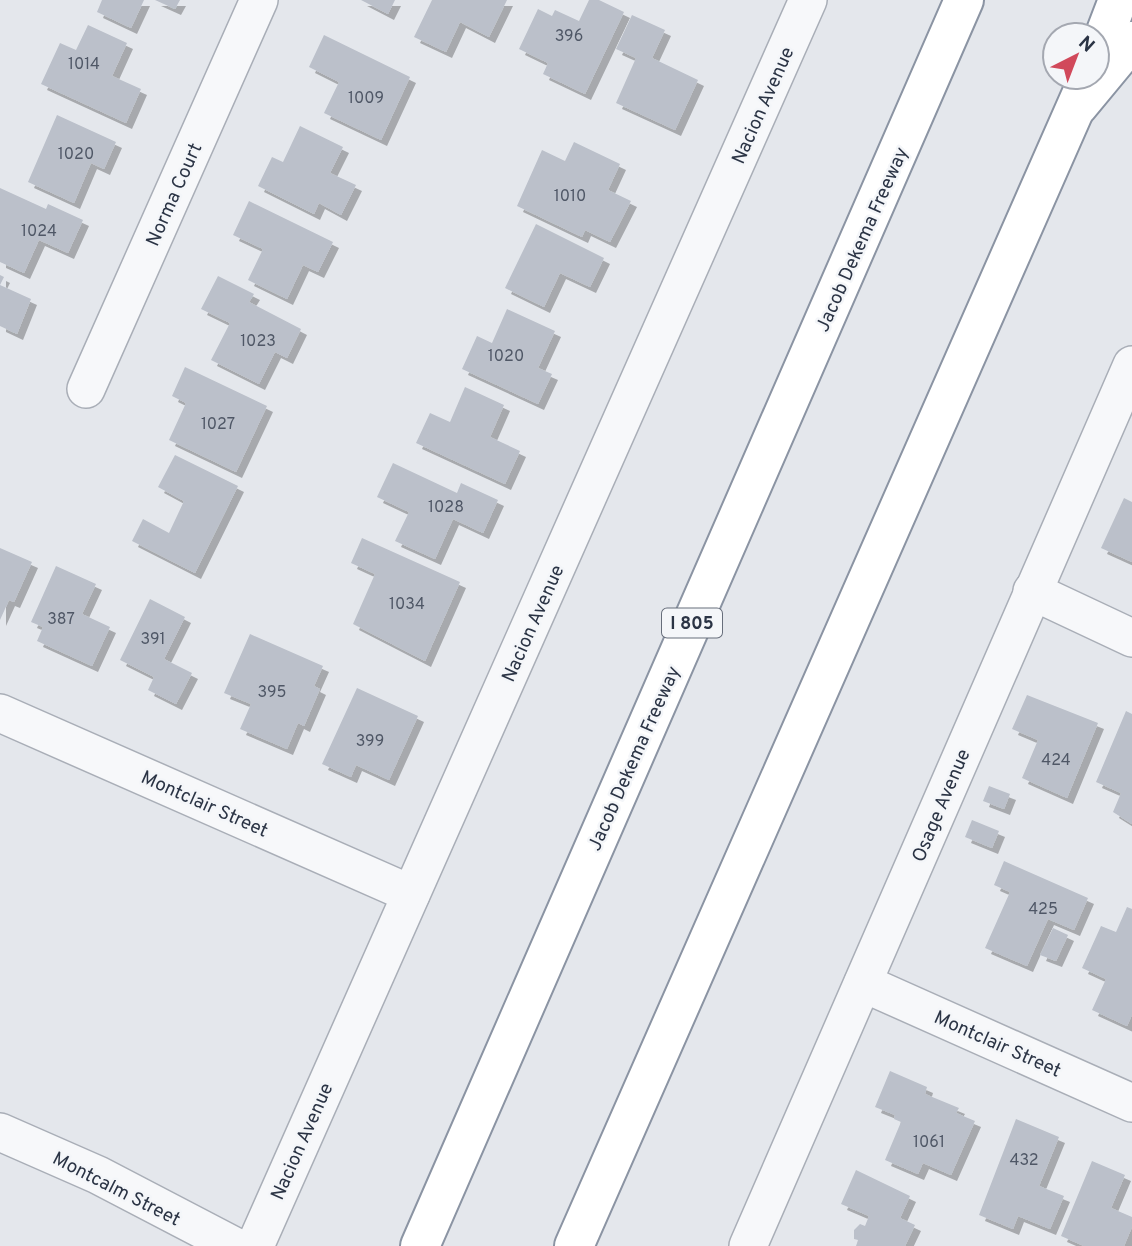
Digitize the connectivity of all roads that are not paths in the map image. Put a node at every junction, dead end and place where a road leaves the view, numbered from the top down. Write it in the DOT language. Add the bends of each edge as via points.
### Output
graph roads {
  1 [pos="259,0"];
  2 [pos="954,0"];
  3 [pos="964,0"];
  4 [pos="1118,0"];
  5 [pos="795,4"];
  6 [pos="1110,21"];
  7 [pos="1132,41"];
  8 [pos="934,70"];
  9 [pos="1083,92"];
  10 [pos="1132,365"];
  11 [pos="86,389"];
  12 [pos="1032,591"];
  13 [pos="1132,638"];
  14 [pos="0,713"];
  15 [pos="411,894"];
  16 [pos="863,984"];
  17 [pos="1132,1103"];
  18 [pos="0,1132"];
  19 [pos="234,1246"];
  20 [pos="255,1246"];
  21 [pos="420,1246"];
  22 [pos="575,1246"];
  23 [pos="748,1246"];
  1 -- 11 [label="street, Norma Court"];
  2 -- 8 [label="highway"];
  3 -- 8 [label="highway, Jacob Dekema Freeway / I 805"];
  4 -- 6 [label="highway"];
  5 -- 15 [label="street, Nacion Avenue"];
  7 -- 9 [label="highway"];
  8 -- 21 [label="highway, Jacob Dekema Freeway / I 805"];
  9 -- 22 [label="highway"];
  10 -- 12 [label="street, Osage Avenue"];
  12 -- 13 [label="street"];
  12 -- 16 [label="street, Osage Avenue"];
  14 -- 15 [label="street, Montclair Street"];
  15 -- 20 [label="street, Nacion Avenue"];
  16 -- 17 [label="street, Montclair Street"];
  16 -- 23 [label="street, Osage Avenue"];
  18 -- 19 [label="street, Montcalm Street" via="98,1175"];
}
